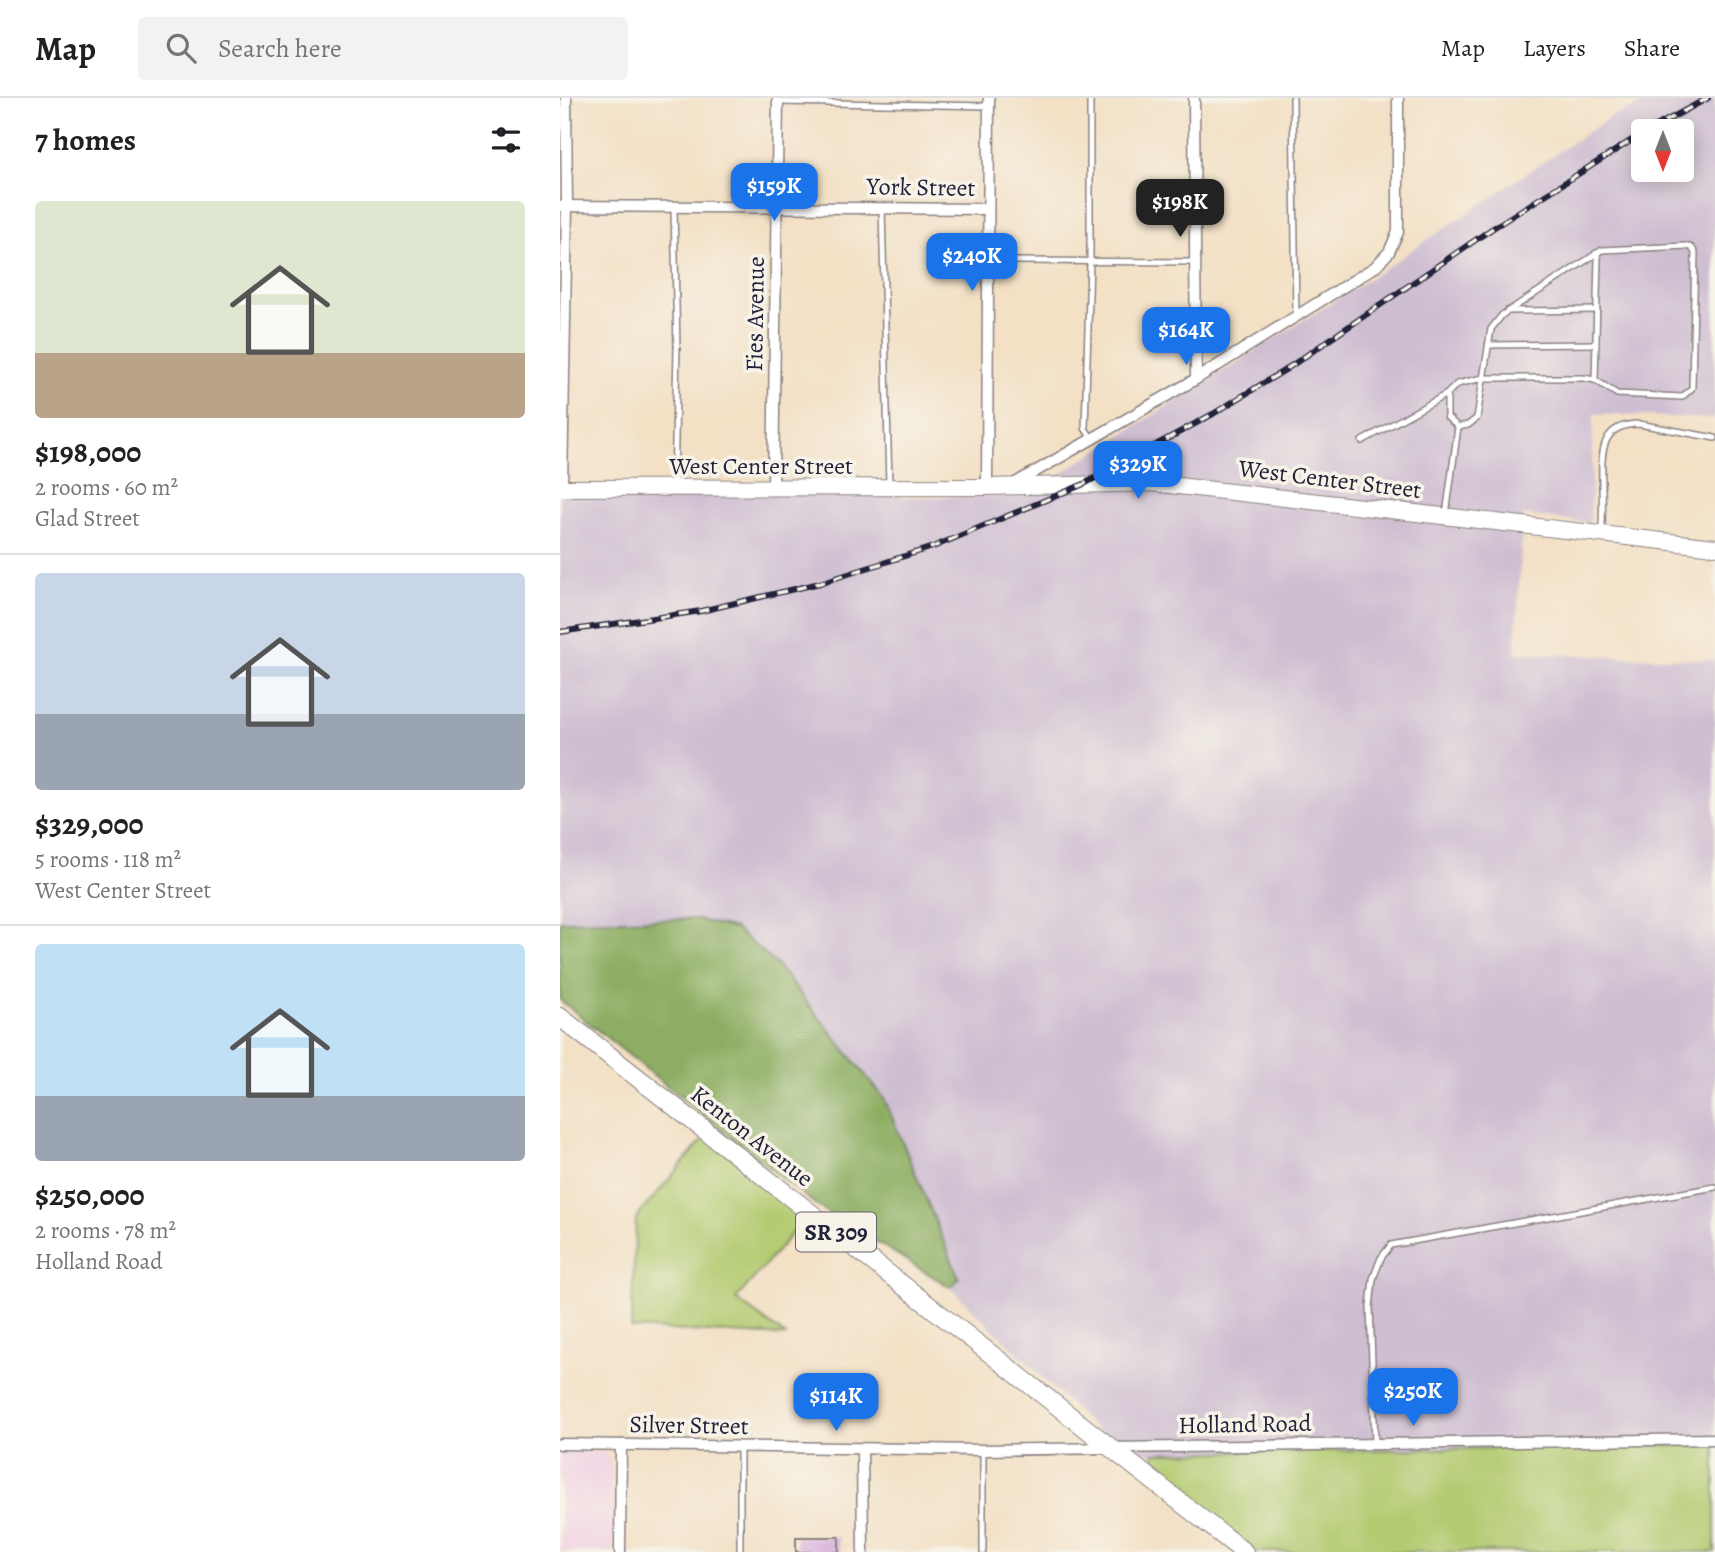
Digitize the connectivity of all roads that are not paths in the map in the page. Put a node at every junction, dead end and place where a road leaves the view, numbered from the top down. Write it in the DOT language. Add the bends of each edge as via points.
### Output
graph roads {
  1 [pos="566,98"];
  2 [pos="1090,98"];
  3 [pos="1194,98"];
  4 [pos="1293,98"];
  5 [pos="1398,98"];
  6 [pos="778,100"];
  7 [pos="989,102"];
  8 [pos="563,123"];
  9 [pos="564,206"];
  10 [pos="674,206"];
  11 [pos="777,207"];
  12 [pos="882,208"];
  13 [pos="988,209"];
  14 [pos="1596,253"];
  15 [pos="988,261"];
  16 [pos="1090,262"];
  17 [pos="1196,262"];
  18 [pos="1597,310"];
  19 [pos="1507,311"];
  20 [pos="1296,317"];
  21 [pos="1596,344"];
  22 [pos="1488,345"];
  23 [pos="562,372"];
  24 [pos="1483,378"];
  25 [pos="1196,379"];
  26 [pos="1595,380"];
  27 [pos="1447,394"];
  28 [pos="1458,427"];
  29 [pos="1715,438"];
  30 [pos="1093,439"];
  31 [pos="1362,441"];
  32 [pos="987,487"];
  33 [pos="1009,487"];
  34 [pos="561,488"];
  35 [pos="890,488"];
  36 [pos="674,489"];
  37 [pos="773,489"];
  38 [pos="1446,515"];
  39 [pos="1602,534"];
  40 [pos="1715,547"];
  41 [pos="560,1017"];
  42 [pos="1715,1187"];
  43 [pos="1715,1439"];
  44 [pos="560,1444"];
  45 [pos="1375,1444"];
  46 [pos="621,1445"];
  47 [pos="740,1447"];
  48 [pos="862,1449"];
  49 [pos="1112,1449"];
  50 [pos="983,1450"];
  51 [pos="621,1552"];
  52 [pos="740,1552"];
  53 [pos="863,1552"];
  54 [pos="983,1552"];
  55 [pos="1244,1552"];
  1 -- 8 [label="street"];
  2 -- 16 [label="lane"];
  3 -- 17 [label="street"];
  4 -- 20 [label="lane"];
  5 -- 20 [label="street" via="1398,232 1389,252 1375,267"];
  6 -- 7 [label="lane"];
  6 -- 11 [label="street, Fies Avenue"];
  7 -- 13 [label="street"];
  8 -- 9 [label="street"];
  9 -- 10 [label="street, York Street"];
  9 -- 23 [label="street"];
  10 -- 11 [label="street, York Street"];
  10 -- 36 [label="lane"];
  11 -- 12 [label="street, York Street"];
  11 -- 37 [label="street, Fies Avenue"];
  12 -- 13 [label="street, York Street"];
  12 -- 35 [label="lane"];
  13 -- 15 [label="street"];
  14 -- 18 [label="lane"];
  14 -- 19 [label="lane"];
  14 -- 26 [label="lane" via="1607,248 1687,246 1695,253 1692,388 1688,394 1617,394"];
  15 -- 16 [label="lane"];
  15 -- 32 [label="street"];
  16 -- 17 [label="lane"];
  16 -- 30 [label="lane" via="1085,429"];
  17 -- 25 [label="street"];
  18 -- 19 [label="lane"];
  18 -- 21 [label="lane"];
  19 -- 22 [label="lane" via="1491,329"];
  20 -- 25 [label="street"];
  21 -- 22 [label="lane"];
  21 -- 26 [label="lane"];
  22 -- 24 [label="lane"];
  23 -- 34 [label="street"];
  24 -- 26 [label="lane"];
  24 -- 27 [label="lane" via="1457,384"];
  24 -- 28 [label="lane" via="1477,418"];
  25 -- 30 [label="street"];
  27 -- 28 [label="lane" via="1447,417"];
  27 -- 31 [label="lane"];
  28 -- 38 [label="lane"];
  29 -- 39 [label="lane" via="1639,425 1613,431 1602,460"];
  30 -- 33 [label="street"];
  32 -- 33 [label="main road, West Center Street"];
  32 -- 35 [label="main road, West Center Street"];
  33 -- 38 [label="main road, West Center Street" via="1152,483"];
  34 -- 36 [label="main road, West Center Street"];
  35 -- 37 [label="main road, West Center Street"];
  36 -- 37 [label="main road, West Center Street"];
  38 -- 39 [label="main road, West Center Street"];
  39 -- 40 [label="main road, West Center Street"];
  41 -- 49 [label="main road, Kenton Avenue / SR 309"];
  42 -- 45 [label="lane" via="1391,1245 1373,1279 1370,1307"];
  43 -- 45 [label="street, Holland Road"];
  44 -- 46 [label="street, Silver Street"];
  45 -- 49 [label="street, Holland Road"];
  46 -- 47 [label="street, Silver Street"];
  46 -- 51 [label="street"];
  47 -- 48 [label="street, Silver Street"];
  47 -- 52 [label="lane"];
  48 -- 50 [label="street, Silver Street"];
  48 -- 53 [label="street"];
  49 -- 50 [label="street, Silver Street"];
  49 -- 55 [label="main road, SR 309"];
  50 -- 54 [label="lane"];
}
